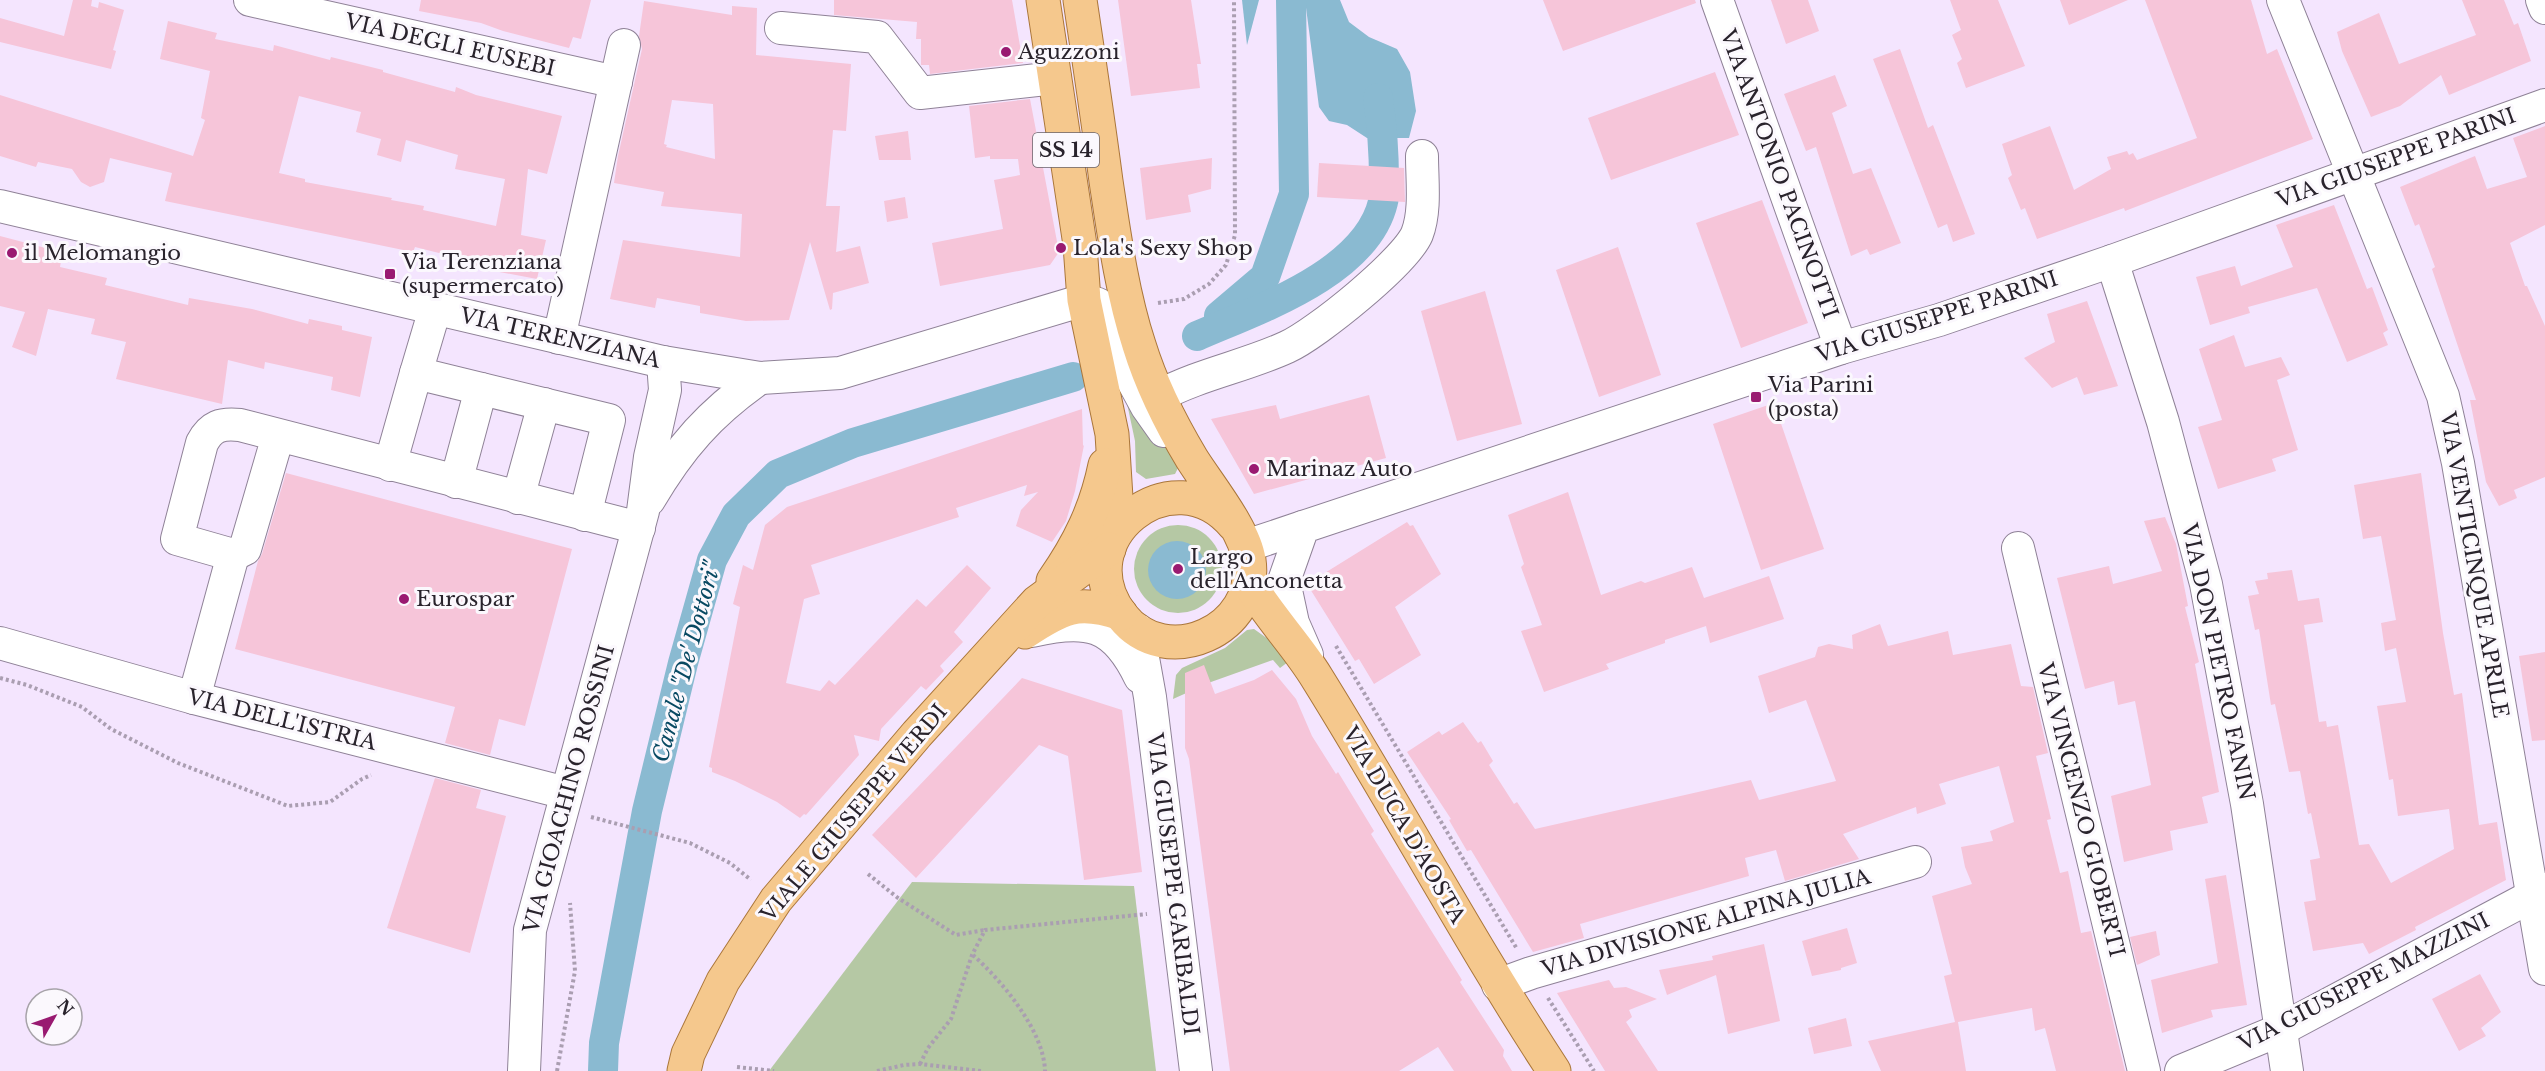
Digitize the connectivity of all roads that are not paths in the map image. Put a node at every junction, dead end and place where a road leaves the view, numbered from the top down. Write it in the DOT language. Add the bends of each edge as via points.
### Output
graph roads {
  1 [pos="250,0"];
  2 [pos="1043,0"];
  3 [pos="1080,0"];
  4 [pos="1717,0"];
  5 [pos="2283,0"];
  6 [pos="2542,0"];
  7 [pos="2545,8"];
  8 [pos="781,28"];
  9 [pos="624,45"];
  10 [pos="1055,78"];
  11 [pos="616,82"];
  12 [pos="2545,105"];
  13 [pos="1422,156"];
  14 [pos="2352,174"];
  15 [pos="0,206"];
  16 [pos="2112,261"];
  17 [pos="1084,300"];
  18 [pos="435,309"];
  19 [pos="559,338"];
  20 [pos="1841,348"];
  21 [pos="663,362"];
  22 [pos="416,373"];
  23 [pos="760,378"];
  24 [pos="481,388"];
  25 [pos="1160,396"];
  26 [pos="544,404"];
  27 [pos="1112,434"];
  28 [pos="278,436"];
  29 [pos="1191,456"];
  30 [pos="390,465"];
  31 [pos="456,482"];
  32 [pos="518,498"];
  33 [pos="585,515"];
  34 [pos="641,520"];
  35 [pos="1303,527"];
  36 [pos="1240,535"];
  37 [pos="1114,539"];
  38 [pos="2018,548"];
  39 [pos="233,555"];
  40 [pos="1249,583"];
  41 [pos="1037,602"];
  42 [pos="1129,622"];
  43 [pos="1025,632"];
  44 [pos="0,643"];
  45 [pos="987,658"];
  46 [pos="1315,675"];
  47 [pos="1150,697"];
  48 [pos="194,698"];
  49 [pos="566,793"];
  50 [pos="1915,862"];
  51 [pos="2538,893"];
  52 [pos="2545,969"];
  53 [pos="1498,985"];
  54 [pos="2280,1030"];
  55 [pos="524,1071"];
  56 [pos="684,1071"];
  57 [pos="1197,1071"];
  58 [pos="1554,1071"];
  59 [pos="2144,1071"];
  60 [pos="2181,1071"];
  61 [pos="2287,1071"];
  1 -- 11 [label="street, VIA DEGLI EUSEBI"];
  2 -- 10 [label="main road, SS 14"];
  3 -- 25 [label="main road" via="1115,240 1138,343"];
  4 -- 20 [label="street, VIA ANTONIO PACINOTTI"];
  5 -- 14 [label="street, VIA VENTICINQUE APRILE"];
  6 -- 7 [label="street"];
  8 -- 10 [label="street" via="877,37 920,93"];
  9 -- 11 [label="street"];
  10 -- 17 [label="main road, SS 14" via="1080,245"];
  11 -- 19 [label="street"];
  12 -- 14 [label="street, VIA GIUSEPPE PARINI"];
  13 -- 25 [label="street" via="1417,233 1387,272 1288,347 1180,385"];
  14 -- 16 [label="street, VIA GIUSEPPE PARINI"];
  14 -- 51 [label="street, VIA VENTICINQUE APRILE" via="2443,396"];
  15 -- 18 [label="street, VIA TERENZIANA"];
  16 -- 20 [label="street, VIA GIUSEPPE PARINI" via="1939,320"];
  16 -- 54 [label="street, VIA DON PIETRO FANIN" via="2163,422 2206,584 2247,804"];
  17 -- 23 [label="street, VIA TERENZIANA" via="840,373"];
  17 -- 27 [label="main road"];
  17 -- 29 [label="street" via="1098,304 1110,318 1128,372 1147,407 1169,438"];
  18 -- 19 [label="street, VIA TERENZIANA"];
  18 -- 22 [label="street"];
  19 -- 21 [label="street, VIA TERENZIANA"];
  20 -- 35 [label="street, VIA GIUSEPPE PARINI"];
  21 -- 23 [label="street, VIA TERENZIANA"];
  21 -- 34 [label="street, VIA GIOACHINO ROSSINI" via="665,390"];
  22 -- 24 [label="street"];
  22 -- 30 [label="street"];
  23 -- 34 [label="street, VIA GIOACHINO ROSSINI" via="714,413 671,464"];
  24 -- 26 [label="street"];
  24 -- 31 [label="street"];
  25 -- 29 [label="main road"];
  26 -- 32 [label="street"];
  26 -- 33 [label="street" via="609,420"];
  27 -- 37 [label="main road"];
  27 -- 41 [label="main road" via="1098,497 1086,526 1071,556"];
  28 -- 30 [label="street"];
  28 -- 39 [label="street" via="245,549"];
  28 -- 39 [label="street" via="225,423 208,432 202,443 177,538"];
  29 -- 36 [label="main road"];
  30 -- 31 [label="street"];
  31 -- 32 [label="street"];
  32 -- 33 [label="street"];
  33 -- 34 [label="street"];
  34 -- 49 [label="street, VIA GIOACHINO ROSSINI"];
  35 -- 36 [label="street"];
  35 -- 46 [label="street" via="1284,581 1293,622"];
  36 -- 37 [label="main road" via="1222,513 1206,503 1172,498 1155,501 1128,517"];
  36 -- 40 [label="main road" via="1250,561"];
  37 -- 41 [label="main road"];
  37 -- 42 [label="main road" via="1106,568 1107,582 1114,603"];
  38 -- 59 [label="street, VIA VINCENZO GIOBERTI"];
  39 -- 48 [label="street"];
  40 -- 42 [label="main road" via="1235,615 1209,635 1192,641 1152,637"];
  40 -- 46 [label="main road, VIA DUCA D'AOSTA"];
  41 -- 45 [label="main road"];
  42 -- 43 [label="main road" via="1103,608 1083,605 1053,614"];
  42 -- 47 [label="street"];
  43 -- 45 [label="main road"];
  43 -- 47 [label="street" via="1060,624 1092,626 1114,637"];
  44 -- 48 [label="street, VIA DELL'ISTRIA"];
  45 -- 56 [label="main road, VIALE GIUSEPPE VERDI" via="776,900 723,981 688,1054"];
  46 -- 53 [label="main road, VIA DUCA D'AOSTA"];
  47 -- 57 [label="street, VIA GIUSEPPE GARIBALDI"];
  48 -- 49 [label="street, VIA DELL'ISTRIA"];
  49 -- 55 [label="street, VIA GIOACHINO ROSSINI" via="530,930"];
  50 -- 53 [label="street, VIA DIVISIONE ALPINA JULIA"];
  51 -- 52 [label="street, VIA VENTICINQUE APRILE"];
  51 -- 54 [label="street, VIA GIUSEPPE MAZZINI"];
  53 -- 58 [label="main road, VIA DUCA D'AOSTA"];
  54 -- 60 [label="street, VIA GIUSEPPE MAZZINI"];
  54 -- 61 [label="street, VIA DON PIETRO FANIN"];
}
